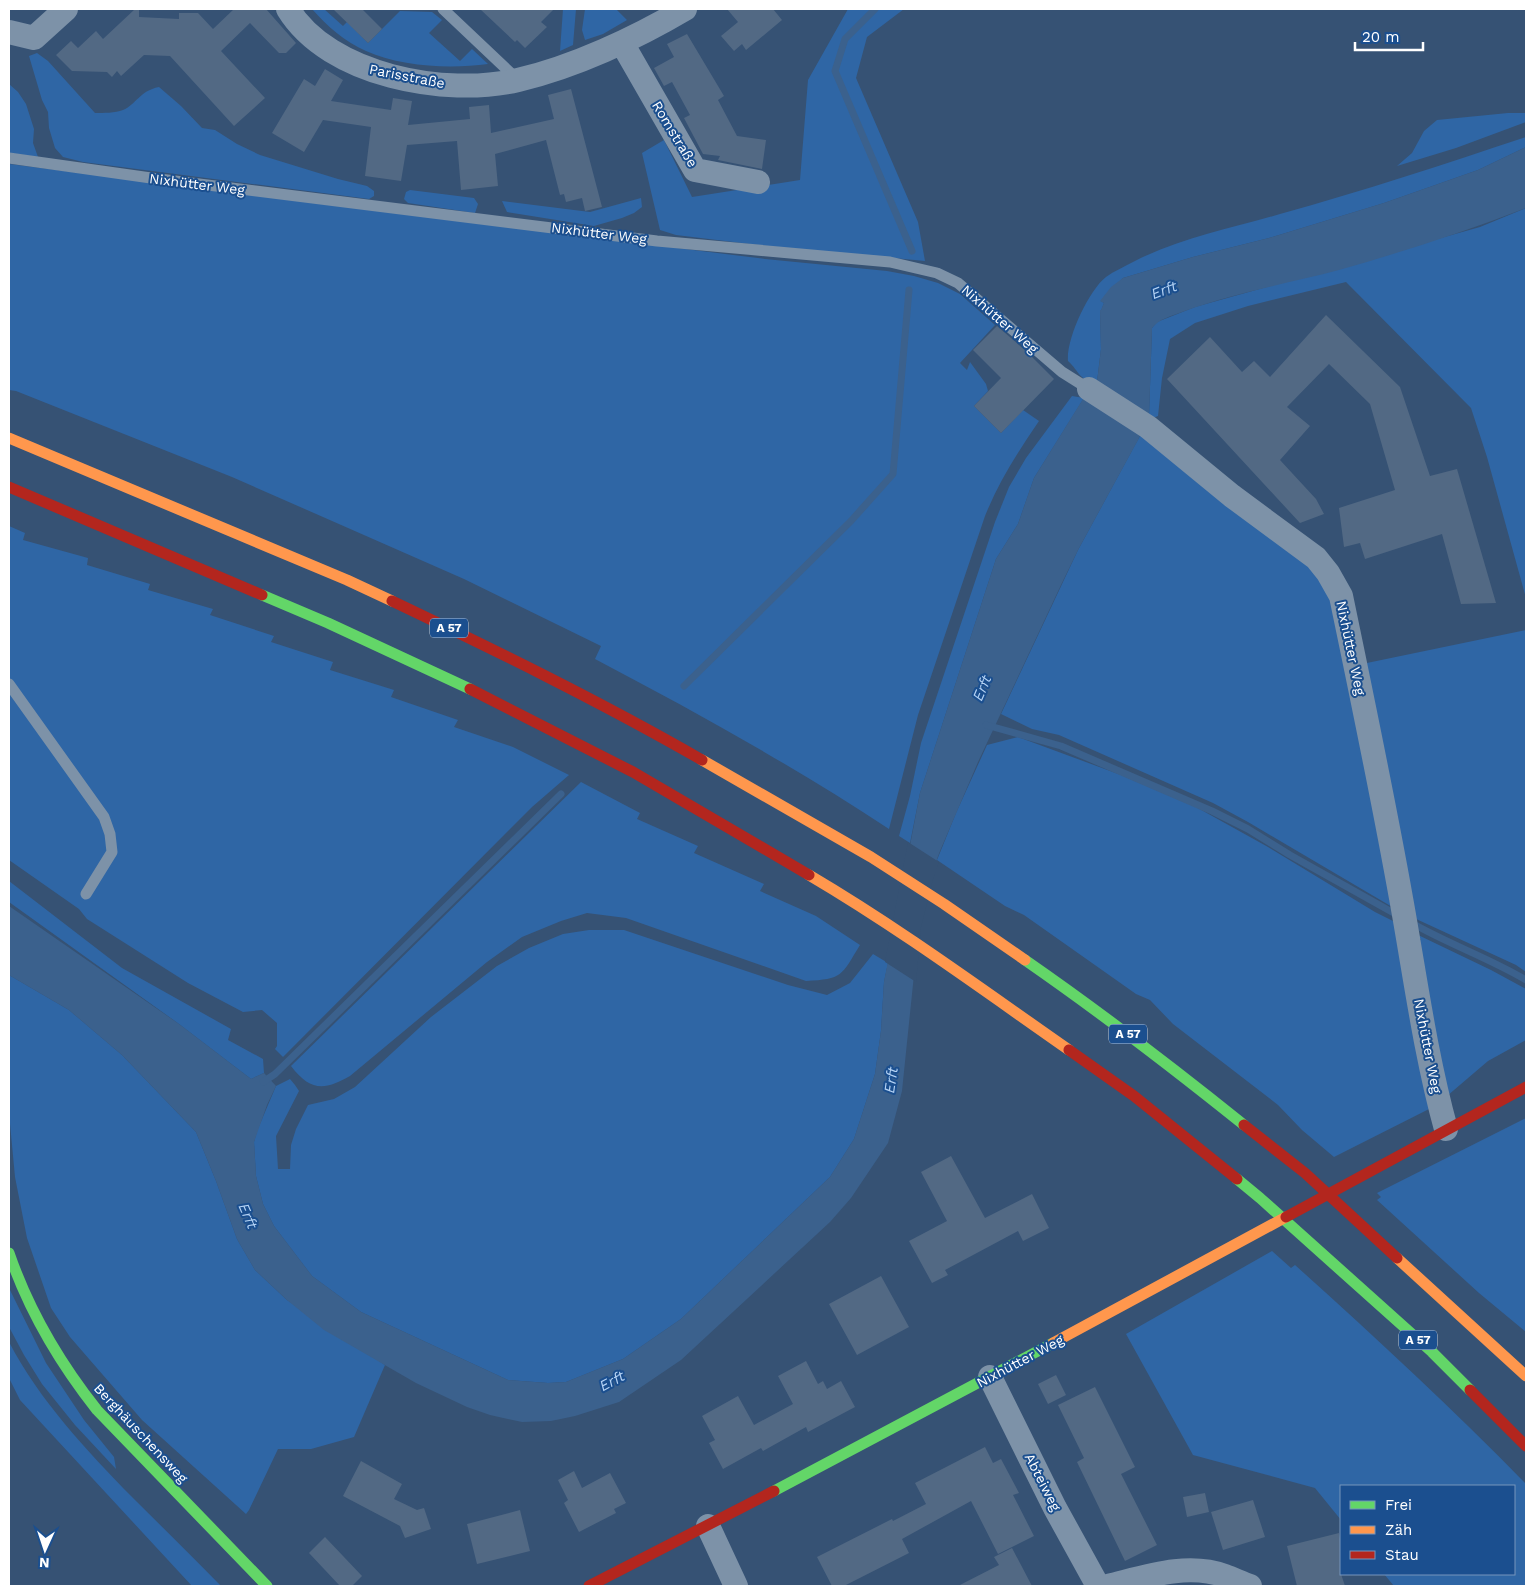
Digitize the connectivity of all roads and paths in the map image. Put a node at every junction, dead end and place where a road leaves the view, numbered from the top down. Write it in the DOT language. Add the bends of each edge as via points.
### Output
graph roads {
  1 [pos="66,9"];
  2 [pos="288,9"];
  3 [pos="443,9"];
  4 [pos="685,9"];
  5 [pos="9,32"];
  6 [pos="622,43"];
  7 [pos="518,80"];
  8 [pos="9,158"];
  9 [pos="758,182"];
  10 [pos="1088,389"];
  11 [pos="9,438"];
  12 [pos="9,488"];
  13 [pos="9,684"];
  14 [pos="86,894"];
  15 [pos="1526,1087"];
  16 [pos="1446,1129"];
  17 [pos="9,1253"];
  18 [pos="1526,1376"];
  19 [pos="990,1377"];
  20 [pos="1526,1446"];
  21 [pos="708,1526"];
  22 [pos="267,1586"];
  23 [pos="589,1586"];
  24 [pos="736,1586"];
  25 [pos="1098,1586"];
  26 [pos="1108,1586"];
  27 [pos="1250,1586"];
  1 -- 5 [label="street" via="34,38"];
  2 -- 7 [label="street, Parisstraße" via="316,40 371,71 446,85"];
  3 -- 7 [label="lane"];
  4 -- 6 [label="street, Parisstraße"];
  6 -- 7 [label="street, Parisstraße"];
  6 -- 9 [label="street, Romstraße" via="695,170"];
  8 -- 10 [label="lane, Nixhütter Weg" via="657,240 890,262 937,273 958,283 1062,372"];
  10 -- 16 [label="street, Nixhütter Weg" via="1148,427 1232,496 1316,558 1341,596 1433,1079"];
  11 -- 18 [label="main road, A 57" via="347,580 511,657 657,734 870,857 1078,997 1305,1173"];
  12 -- 20 [label="main road, A 57" via="328,623 495,701 633,772 860,905 1134,1096 1260,1198 1432,1352"];
  13 -- 14 [label="lane" via="104,817 112,852"];
  15 -- 16 [label="main road, Nixhütter Weg"];
  16 -- 19 [label="main road, Nixhütter Weg"];
  17 -- 22 [label="main road, Berghäuschensweg" via="36,1320 77,1385 97,1410"];
  19 -- 21 [label="main road, Nixhütter Weg"];
  19 -- 25 [label="street, Abteiweg"];
  21 -- 23 [label="main road, Nixhütter Weg"];
  21 -- 24 [label="street"];
  26 -- 27 [label="street" via="1181,1570 1224,1575"];
}
